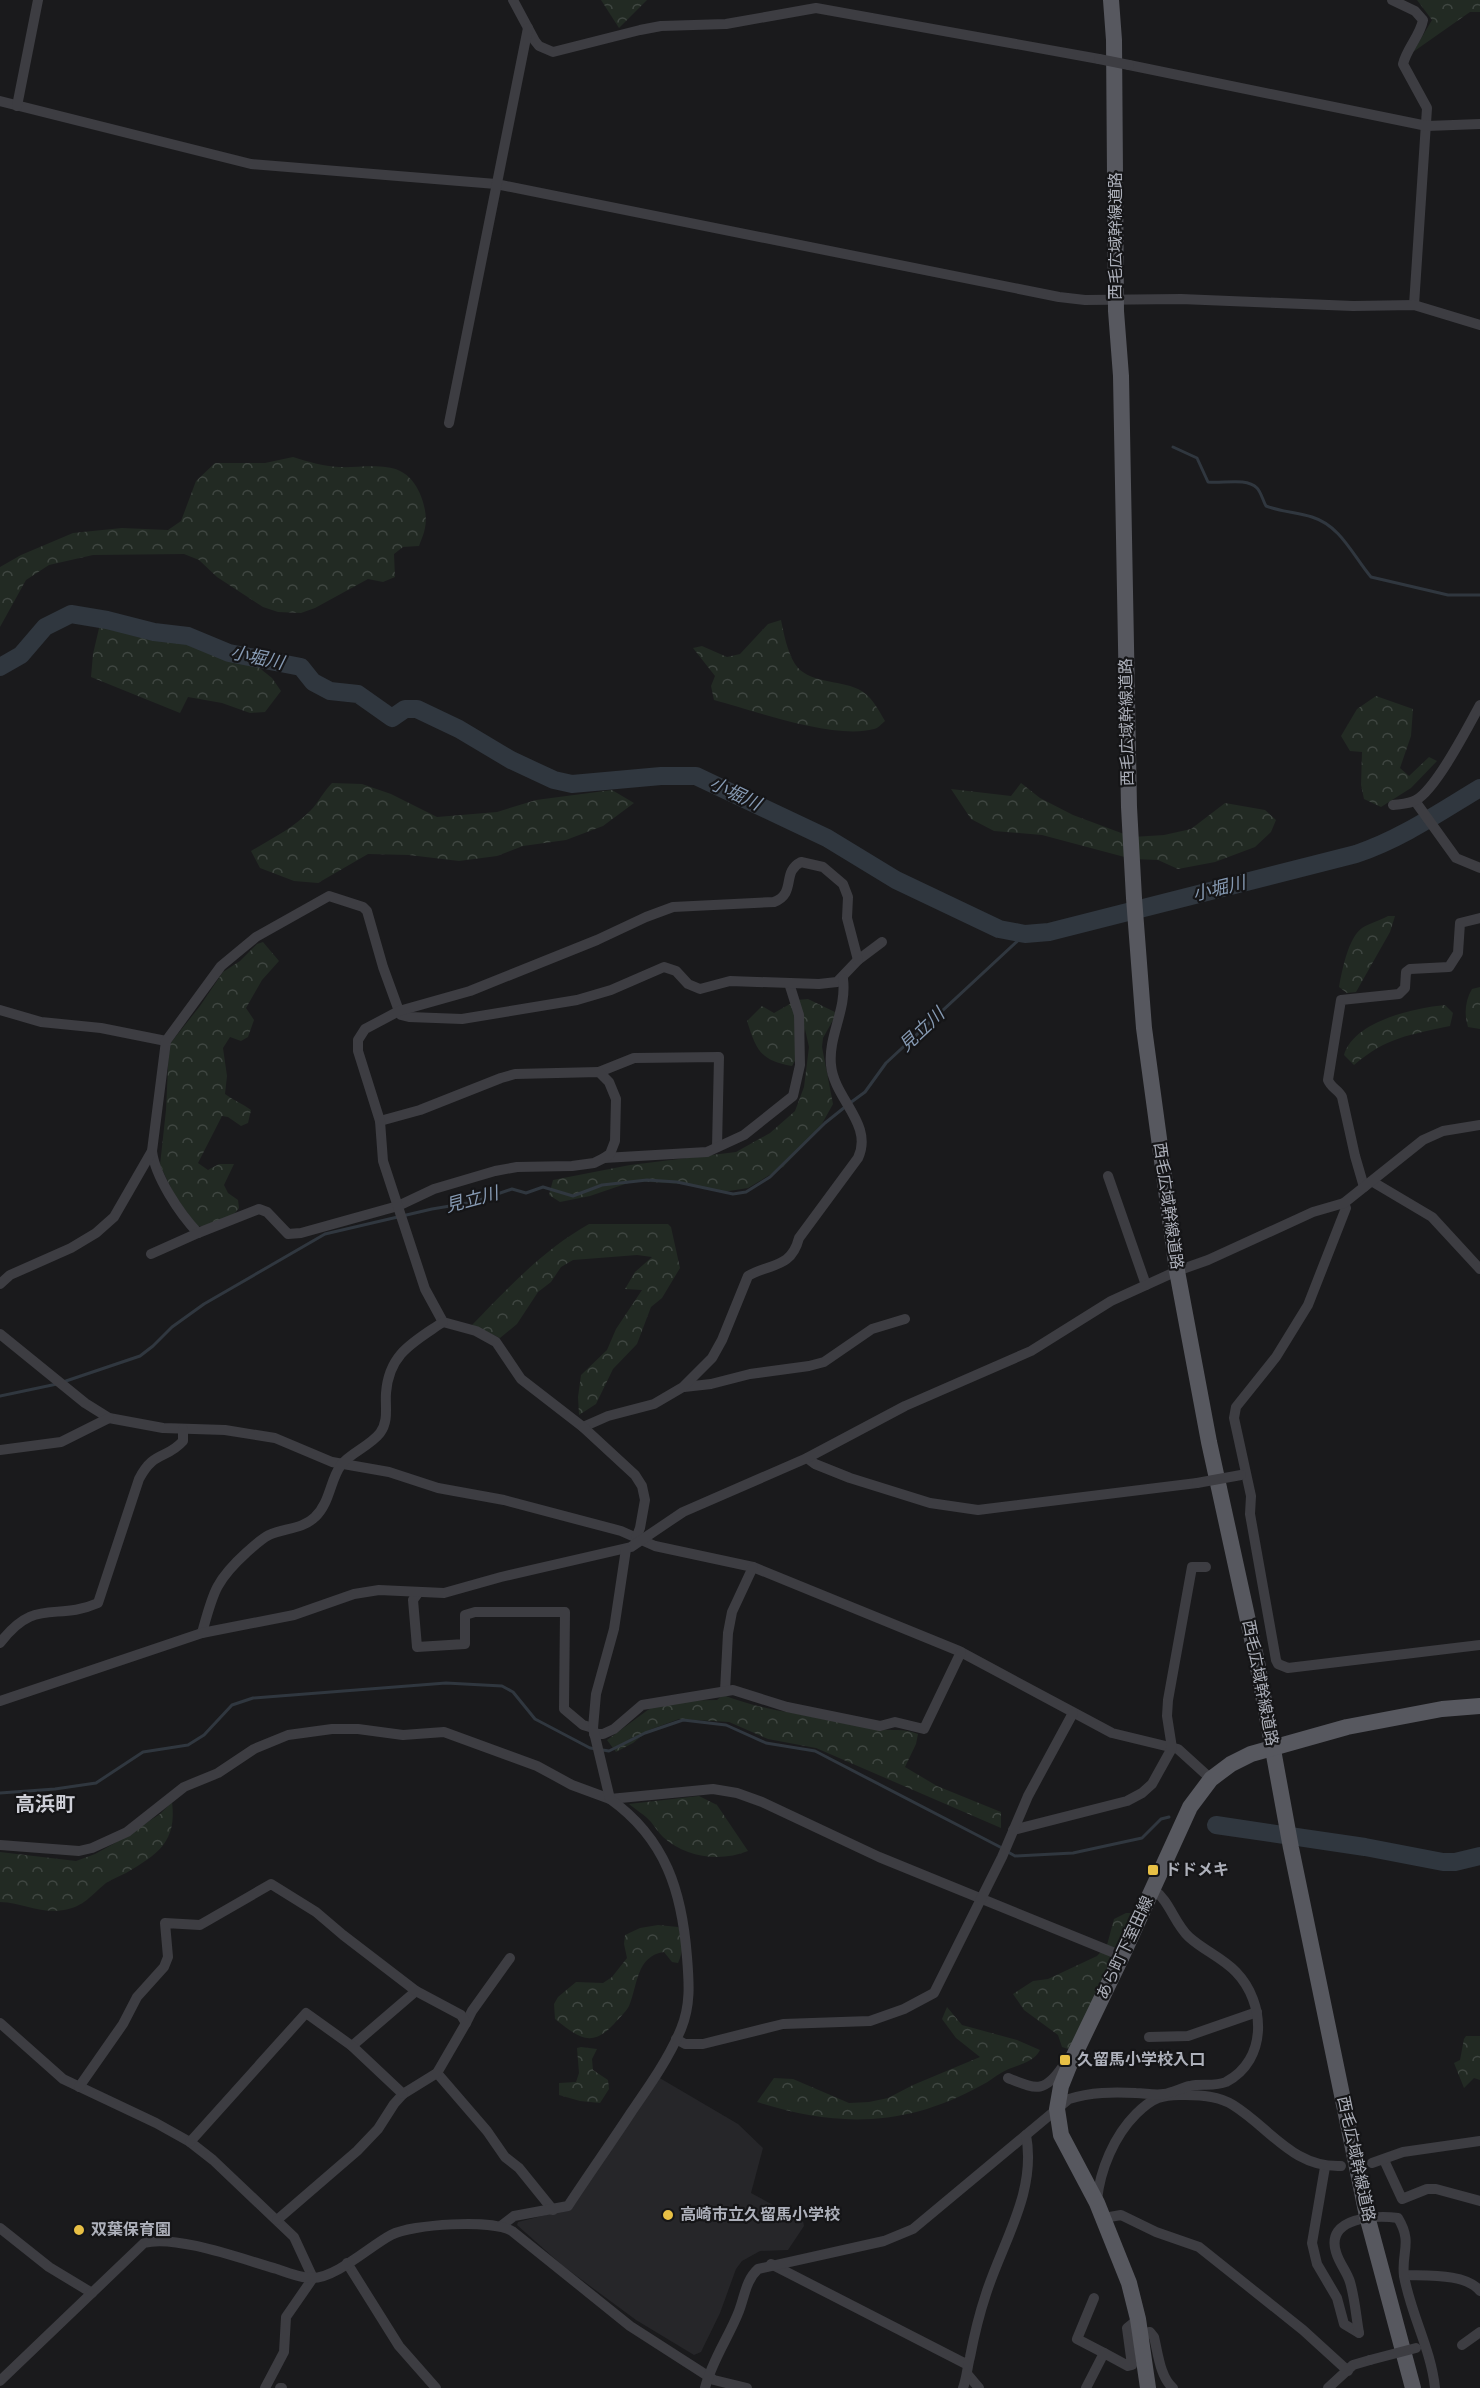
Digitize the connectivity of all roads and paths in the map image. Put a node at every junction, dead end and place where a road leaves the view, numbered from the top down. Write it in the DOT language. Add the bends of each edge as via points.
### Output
graph roads {
  1 [pos="38,0"];
  2 [pos="513,0"];
  3 [pos="1111,0"];
  4 [pos="1392,0"];
  5 [pos="528,28"];
  6 [pos="0,101"];
  7 [pos="17,106"];
  8 [pos="1480,124"];
  9 [pos="1427,126"];
  10 [pos="496,184"];
  11 [pos="1117,298"];
  12 [pos="1414,305"];
  13 [pos="1480,325"];
  14 [pos="449,423"];
  15 [pos="1480,705"];
  16 [pos="1416,801"];
  17 [pos="1393,805"];
  18 [pos="1480,868"];
  19 [pos="1480,918"];
  20 [pos="882,942"];
  21 [pos="858,960"];
  22 [pos="843,979"];
  23 [pos="789,983"];
  24 [pos="0,1010"];
  25 [pos="399,1011"];
  26 [pos="166,1041"];
  27 [pos="599,1072"];
  28 [pos="380,1120"];
  29 [pos="1480,1125"];
  30 [pos="717,1147"];
  31 [pos="152,1151"];
  32 [pos="604,1158"];
  33 [pos="1108,1176"];
  34 [pos="1369,1184"];
  35 [pos="1344,1203"];
  36 [pos="400,1212"];
  37 [pos="198,1233"];
  38 [pos="151,1254"];
  39 [pos="1480,1269"];
  40 [pos="1177,1271"];
  41 [pos="0,1284"];
  42 [pos="1146,1286"];
  43 [pos="905,1319"];
  44 [pos="443,1322"];
  45 [pos="0,1334"];
  46 [pos="683,1387"];
  47 [pos="109,1418"];
  48 [pos="583,1427"];
  49 [pos="183,1429"];
  50 [pos="0,1450"];
  51 [pos="807,1458"];
  52 [pos="342,1464"];
  53 [pos="1243,1474"];
  54 [pos="639,1540"];
  55 [pos="626,1549"];
  56 [pos="753,1567"];
  57 [pos="1206,1567"];
  58 [pos="418,1593"];
  59 [pos="202,1633"];
  60 [pos="0,1643"];
  61 [pos="1480,1645"];
  62 [pos="961,1652"];
  63 [pos="725,1691"];
  64 [pos="0,1701"];
  65 [pos="1480,1706"];
  66 [pos="1073,1713"];
  67 [pos="594,1731"];
  68 [pos="1273,1747"];
  69 [pos="1172,1748"];
  70 [pos="1211,1779"];
  71 [pos="610,1799"];
  72 [pos="1013,1830"];
  73 [pos="0,1845"];
  74 [pos="1154,1889"];
  75 [pos="981,1899"];
  76 [pos="1122,1956"];
  77 [pos="510,1958"];
  78 [pos="416,1991"];
  79 [pos="1257,2012"];
  80 [pos="466,2023"];
  81 [pos="2,2029"];
  82 [pos="1149,2037"];
  83 [pos="676,2039"];
  84 [pos="352,2046"];
  85 [pos="1069,2066"];
  86 [pos="437,2073"];
  87 [pos="1008,2078"];
  88 [pos="79,2088"];
  89 [pos="404,2094"];
  90 [pos="1164,2094"];
  91 [pos="1057,2109"];
  92 [pos="1026,2135"];
  93 [pos="1480,2141"];
  94 [pos="190,2142"];
  95 [pos="1384,2160"];
  96 [pos="1372,2163"];
  97 [pos="1341,2166"];
  98 [pos="1325,2167"];
  99 [pos="1480,2202"];
  100 [pos="553,2210"];
  101 [pos="1100,2211"];
  102 [pos="1367,2216"];
  103 [pos="277,2220"];
  104 [pos="501,2226"];
  105 [pos="0,2228"];
  106 [pos="347,2263"];
  107 [pos="771,2264"];
  108 [pos="1404,2275"];
  109 [pos="313,2278"];
  110 [pos="1480,2291"];
  111 [pos="92,2293"];
  112 [pos="1094,2298"];
  113 [pos="1140,2327"];
  114 [pos="1480,2332"];
  115 [pos="1461,2345"];
  116 [pos="1422,2347"];
  117 [pos="1104,2353"];
  118 [pos="968,2370"];
  119 [pos="1348,2371"];
  120 [pos="708,2376"];
  121 [pos="0,2381"];
  122 [pos="266,2387"];
  123 [pos="1171,2387"];
  124 [pos="436,2388"];
  125 [pos="705,2388"];
  126 [pos="747,2388"];
  127 [pos="963,2388"];
  128 [pos="979,2388"];
  129 [pos="1086,2388"];
  130 [pos="1148,2388"];
  131 [pos="1328,2388"];
  132 [pos="1413,2388"];
  133 [pos="1435,2388"];
  1 -- 7 [label="street"];
  2 -- 5 [label="street"];
  3 -- 11 [label="main road, 西毛広域幹線道路"];
  4 -- 9 [label="street" via="1415,11 1423,20 1403,64 1427,108"];
  5 -- 9 [label="street, bridge" via="539,46 553,52 662,26 726,24 816,8 1099,59"];
  5 -- 10 [label="street"];
  6 -- 7 [label="street"];
  7 -- 10 [label="street" via="251,164"];
  8 -- 9 [label="street"];
  9 -- 12 [label="street"];
  10 -- 11 [label="street" via="1059,297"];
  10 -- 14 [label="street"];
  11 -- 12 [label="street"];
  11 -- 40 [label="main road, 西毛広域幹線道路" via="1129,807 1150,1079"];
  12 -- 13 [label="street"];
  15 -- 16 [label="street" via="1446,764"];
  16 -- 17 [label="street"];
  16 -- 18 [label="street" via="1456,858"];
  19 -- 34 [label="street" via="1460,923 1458,954 1449,967 1410,969 1406,972 1405,988 1399,994 1341,1000 1328,1080 1341,1093 1354,1155"];
  20 -- 21 [label="street"];
  21 -- 22 [label="street"];
  21 -- 25 [label="street" via="843,884 823,867 801,862 791,869 787,893 774,902 673,907 470,991"];
  22 -- 23 [label="street" via="819,984"];
  22 -- 46 [label="street" via="843,1006 831,1064 863,1136 858,1158 788,1259 748,1276 712,1358"];
  23 -- 25 [label="street" via="730,981 700,990 676,971 664,968 596,995 494,1014 419,1018 401,1015"];
  23 -- 30 [label="street" via="799,1015 800,1065 793,1096 744,1135"];
  24 -- 26 [label="street" via="41,1022 101,1028"];
  25 -- 26 [label="street" via="367,911 329,896 256,937 221,966"];
  25 -- 28 [label="street" via="365,1029 357,1044"];
  26 -- 31 [label="street"];
  27 -- 28 [label="street" via="515,1074 420,1110"];
  27 -- 30 [label="street" via="634,1058 719,1057"];
  27 -- 32 [label="street" via="609,1082 616,1099 615,1141"];
  28 -- 36 [label="street" via="383,1161"];
  29 -- 34 [label="street" via="1443,1131 1423,1140"];
  30 -- 32 [label="street" via="707,1152"];
  31 -- 37 [label="street" via="171,1196"];
  31 -- 41 [label="street" via="114,1217 96,1233 10,1275"];
  32 -- 36 [label="street" via="572,1166 495,1171 434,1189"];
  33 -- 42 [label="street"];
  34 -- 35 [label="street"];
  34 -- 39 [label="street" via="1432,1217"];
  35 -- 40 [label="street" via="1313,1212"];
  35 -- 53 [label="street" via="1346,1208 1308,1305 1276,1357 1236,1407 1234,1418"];
  36 -- 37 [label="street" via="294,1234 259,1209"];
  36 -- 44 [label="street" via="425,1289"];
  37 -- 38 [label="street"];
  40 -- 42 [label="street"];
  40 -- 68 [label="main road, 西毛広域幹線道路"];
  42 -- 51 [label="street" via="1111,1301 1031,1351 905,1406"];
  43 -- 46 [label="street" via="872,1329 824,1362"];
  44 -- 48 [label="street" via="476,1331 496,1342 521,1378"];
  44 -- 52 [label="street" via="396,1358 386,1392 384,1427"];
  45 -- 47 [label="street"];
  46 -- 48 [label="street" via="654,1404"];
  47 -- 49 [label="street"];
  47 -- 50 [label="street" via="61,1442"];
  48 -- 54 [label="street" via="642,1486 645,1500"];
  49 -- 52 [label="street" via="225,1430 275,1438"];
  49 -- 60 [label="street" via="183,1442 154,1458 139,1479 98,1603 24,1619"];
  51 -- 53 [label="street, bridge" via="850,1478 930,1503 978,1510"];
  51 -- 54 [label="street" via="682,1512"];
  52 -- 54 [label="street" via="504,1500 621,1531"];
  52 -- 59 [label="street" via="323,1508 315,1517 259,1541 219,1582"];
  53 -- 61 [label="street" via="1251,1496 1250,1514 1278,1664 1288,1668"];
  54 -- 55 [label="street"];
  54 -- 56 [label="street"];
  55 -- 58 [label="street" via="444,1593"];
  55 -- 67 [label="street" via="614,1629 596,1694"];
  56 -- 62 [label="street"];
  56 -- 63 [label="street" via="732,1612"];
  57 -- 69 [label="street" via="1192,1567 1168,1700"];
  58 -- 59 [label="street" via="369,1591 294,1615"];
  58 -- 67 [label="street" via="413,1600 417,1647 465,1644 465,1615 475,1612 565,1612 564,1708"];
  59 -- 64 [label="street"];
  62 -- 63 [label="street" via="924,1729 895,1722 880,1726"];
  62 -- 66 [label="street"];
  63 -- 67 [label="street" via="642,1704 614,1729 603,1734"];
  65 -- 68 [label="main road, あら町下室田線" via="1347,1727"];
  66 -- 69 [label="street" via="1118,1736"];
  66 -- 72 [label="street"];
  67 -- 71 [label="street"];
  68 -- 70 [label="main road, あら町下室田線" via="1231,1764"];
  68 -- 102 [label="main road, 西毛広域幹線道路"];
  69 -- 70 [label="street"];
  69 -- 72 [label="street" via="1152,1784 1135,1798"];
  70 -- 74 [label="main road, あら町下室田線" via="1190,1807"];
  71 -- 73 [label="street" via="537,1766 444,1732 403,1735 314,1730 288,1735 254,1749 218,1773 184,1787 127,1832 92,1848 79,1851"];
  71 -- 75 [label="street" via="713,1789 737,1793"];
  71 -- 83 [label="street" via="654,1842 678,1893 690,1989"];
  72 -- 75 [label="street"];
  74 -- 76 [label="main road, あら町下室田線"];
  74 -- 79 [label="street" via="1188,1936 1236,1971 1249,1989"];
  75 -- 76 [label="street"];
  75 -- 83 [label="street" via="938,1987 904,2009 870,2021 764,2027 703,2044 685,2044"];
  76 -- 85 [label="main road, あら町下室田線"];
  77 -- 80 [label="street"];
  78 -- 80 [label="street" via="461,2014"];
  78 -- 84 [label="street"];
  78 -- 88 [label="street" via="316,1912 271,1884 200,1924 165,1923 168,1957 164,1966 137,1997"];
  79 -- 82 [label="street" via="1188,2036"];
  79 -- 90 [label="street" via="1254,2054 1238,2073 1225,2082 1191,2085"];
  80 -- 86 [label="street"];
  81 -- 88 [label="street"];
  83 -- 100 [label="street" via="568,2206"];
  84 -- 89 [label="street"];
  84 -- 94 [label="street" via="306,2013"];
  85 -- 87 [label="street" via="1063,2066 1041,2088"];
  85 -- 91 [label="main road, あら町下室田線"];
  86 -- 89 [label="street"];
  86 -- 100 [label="street"];
  88 -- 94 [label="street"];
  89 -- 103 [label="street" via="357,2151"];
  90 -- 91 [label="street" via="1081,2095"];
  90 -- 98 [label="street" via="1216,2097 1232,2104 1276,2140"];
  90 -- 101 [label="street" via="1144,2106 1117,2140 1099,2186"];
  91 -- 92 [label="street"];
  91 -- 101 [label="main road, あら町下室田線" via="1063,2142"];
  92 -- 107 [label="street" via="904,2234"];
  92 -- 118 [label="street" via="1026,2181 1016,2219 986,2291"];
  93 -- 95 [label="street" via="1403,2152"];
  94 -- 103 [label="street"];
  95 -- 96 [label="street"];
  95 -- 99 [label="street" via="1402,2199 1436,2189"];
  97 -- 98 [label="street"];
  98 -- 102 [label="street" via="1312,2253 1337,2298 1344,2324 1359,2333 1350,2280 1335,2241 1349,2222"];
  100 -- 104 [label="street" via="514,2216"];
  101 -- 113 [label="main road, あら町下室田線" via="1129,2283"];
  101 -- 119 [label="street" via="1121,2215 1199,2247"];
  102 -- 108 [label="street" via="1398,2218 1406,2232"];
  102 -- 132 [label="main road, 西毛広域幹線道路"];
  103 -- 109 [label="street" via="294,2237"];
  104 -- 106 [label="street" via="406,2229"];
  104 -- 120 [label="street" via="630,2326"];
  105 -- 111 [label="street" via="49,2267"];
  106 -- 109 [label="street"];
  106 -- 124 [label="street" via="399,2346"];
  107 -- 118 [label="street"];
  107 -- 120 [label="street" via="758,2269 749,2279 739,2311"];
  108 -- 110 [label="street" via="1460,2279"];
  108 -- 116 [label="street"];
  109 -- 111 [label="street" via="171,2241 152,2241 138,2248"];
  109 -- 122 [label="street" via="286,2317 284,2352"];
  111 -- 121 [label="street"];
  112 -- 117 [label="street" via="1077,2339"];
  113 -- 117 [label="street" via="1127,2328 1132,2365"];
  113 -- 123 [label="street" via="1154,2337 1162,2371"];
  113 -- 130 [label="main road, あら町下室田線"];
  114 -- 115 [label="street"];
  116 -- 119 [label="street, bridge" via="1353,2365"];
  116 -- 133 [label="street"];
  117 -- 129 [label="street"];
  118 -- 127 [label="street"];
  118 -- 128 [label="street"];
  119 -- 131 [label="street"];
  120 -- 125 [label="street"];
  120 -- 126 [label="street"];
}
